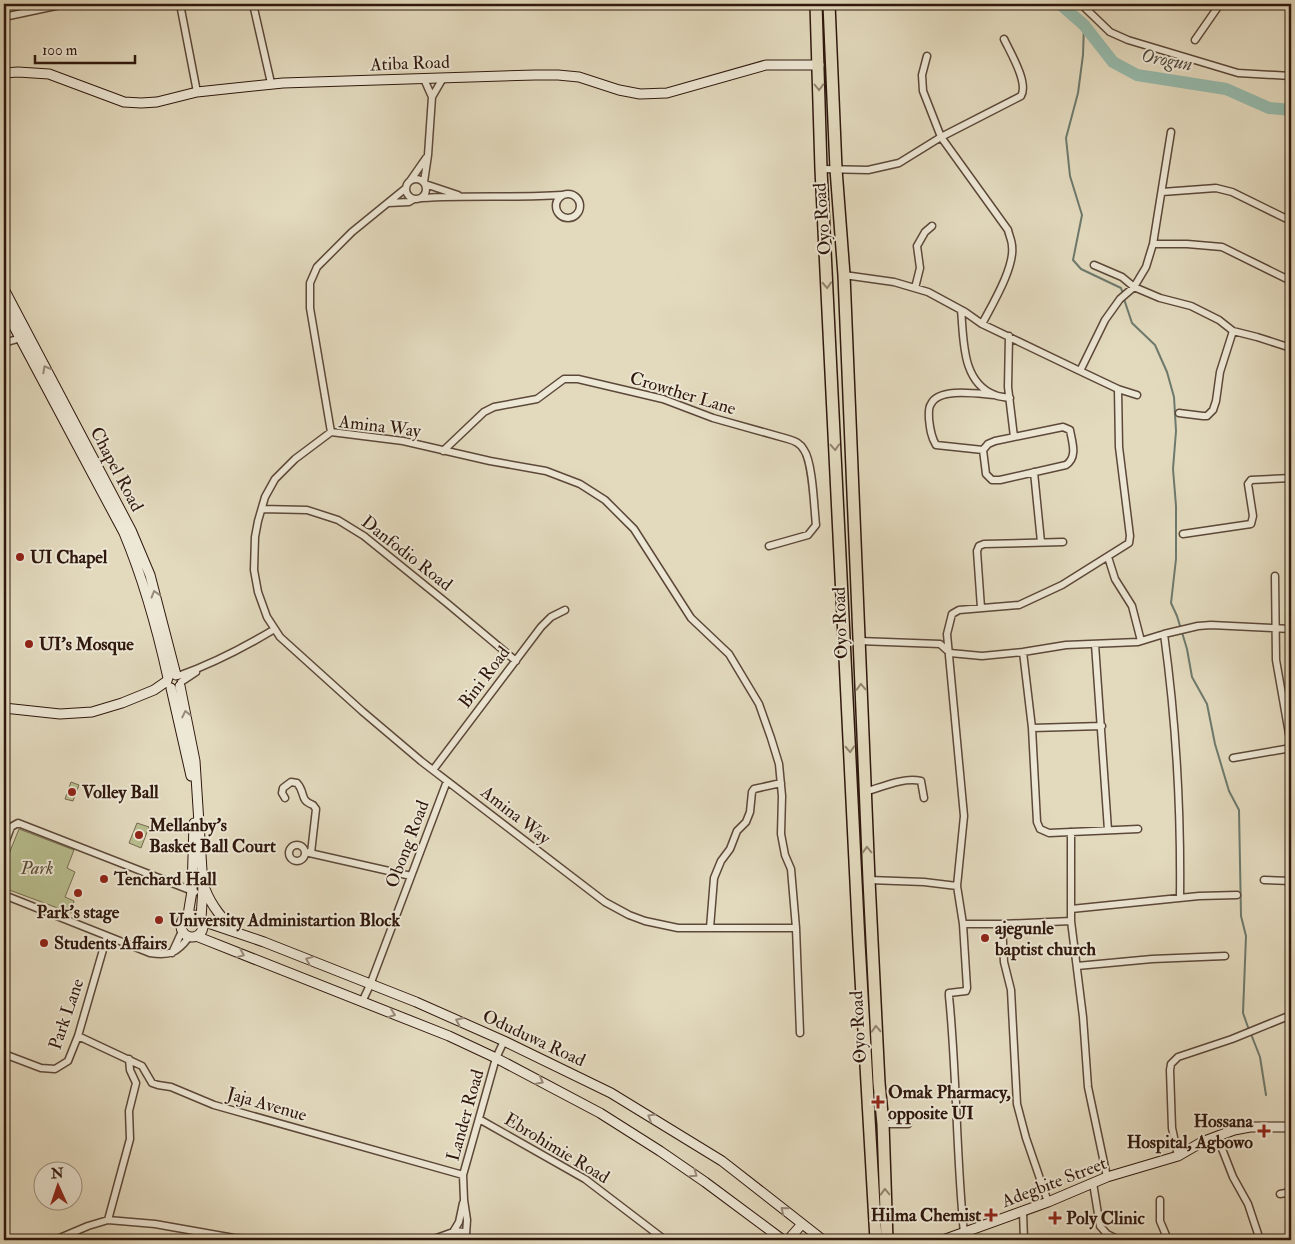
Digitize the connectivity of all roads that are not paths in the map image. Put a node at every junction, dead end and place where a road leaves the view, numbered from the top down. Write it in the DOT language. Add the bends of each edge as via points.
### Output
graph roads {
  1 [pos="65,4"];
  2 [pos="180,4"];
  3 [pos="253,4"];
  4 [pos="816,4"];
  5 [pos="829,4"];
  6 [pos="1081,4"];
  7 [pos="1220,4"];
  8 [pos="4,17"];
  9 [pos="1004,39"];
  10 [pos="1195,40"];
  11 [pos="927,56"];
  12 [pos="819,65"];
  13 [pos="4,73"];
  14 [pos="1291,76"];
  15 [pos="424,78"];
  16 [pos="443,78"];
  17 [pos="271,83"];
  18 [pos="197,92"];
  19 [pos="432,97"];
  20 [pos="1171,132"];
  21 [pos="941,137"];
  22 [pos="428,155"];
  23 [pos="821,169"];
  24 [pos="836,169"];
  25 [pos="410,181"];
  26 [pos="424,183"];
  27 [pos="406,188"];
  28 [pos="1162,192"];
  29 [pos="562,195"];
  30 [pos="462,196"];
  31 [pos="422,198"];
  32 [pos="414,200"];
  33 [pos="388,203"];
  34 [pos="1291,221"];
  35 [pos="932,226"];
  36 [pos="1153,244"];
  37 [pos="1094,265"];
  38 [pos="844,275"];
  39 [pos="1291,281"];
  40 [pos="1134,287"];
  41 [pos="915,288"];
  42 [pos="4,289"];
  43 [pos="4,308"];
  44 [pos="961,310"];
  45 [pos="982,324"];
  46 [pos="1233,331"];
  47 [pos="1009,336"];
  48 [pos="24,337"];
  49 [pos="4,343"];
  50 [pos="1291,348"];
  51 [pos="1080,371"];
  52 [pos="1118,388"];
  53 [pos="994,395"];
  54 [pos="1137,395"];
  55 [pos="1010,398"];
  56 [pos="1179,413"];
  57 [pos="331,432"];
  58 [pos="1014,437"];
  59 [pos="983,450"];
  60 [pos="443,451"];
  61 [pos="1034,472"];
  62 [pos="1291,478"];
  63 [pos="262,509"];
  64 [pos="1183,534"];
  65 [pos="1041,542"];
  66 [pos="1063,542"];
  67 [pos="769,546"];
  68 [pos="1108,557"];
  69 [pos="1275,576"];
  70 [pos="981,608"];
  71 [pos="565,610"];
  72 [pos="1277,629"];
  73 [pos="1291,629"];
  74 [pos="273,630"];
  75 [pos="1164,634"];
  76 [pos="859,641"];
  77 [pos="1141,641"];
  78 [pos="1095,644"];
  79 [pos="1024,652"];
  80 [pos="950,653"];
  81 [pos="516,661"];
  82 [pos="174,682"];
  83 [pos="4,708"];
  84 [pos="1102,726"];
  85 [pos="1032,728"];
  86 [pos="1291,746"];
  87 [pos="1233,758"];
  88 [pos="433,770"];
  89 [pos="447,780"];
  90 [pos="781,783"];
  91 [pos="865,792"];
  92 [pos="285,798"];
  93 [pos="924,798"];
  94 [pos="1138,829"];
  95 [pos="1108,830"];
  96 [pos="1071,832"];
  97 [pos="4,846"];
  98 [pos="411,876"];
  99 [pos="868,880"];
  100 [pos="1264,880"];
  101 [pos="1291,881"];
  102 [pos="204,886"];
  103 [pos="957,886"];
  104 [pos="192,891"];
  105 [pos="4,895"];
  106 [pos="1237,895"];
  107 [pos="203,896"];
  108 [pos="1180,897"];
  109 [pos="1071,909"];
  110 [pos="188,915"];
  111 [pos="201,920"];
  112 [pos="1071,921"];
  113 [pos="963,924"];
  114 [pos="1002,924"];
  115 [pos="710,928"];
  116 [pos="796,928"];
  117 [pos="237,933"];
  118 [pos="189,935"];
  119 [pos="106,936"];
  120 [pos="1225,956"];
  121 [pos="1077,966"];
  122 [pos="873,973"];
  123 [pos="860,974"];
  124 [pos="370,985"];
  125 [pos="362,1002"];
  126 [pos="1291,1015"];
  127 [pos="800,1033"];
  128 [pos="78,1036"];
  129 [pos="504,1041"];
  130 [pos="4,1054"];
  131 [pos="496,1058"];
  132 [pos="130,1059"];
  133 [pos="479,1119"];
  134 [pos="882,1124"];
  135 [pos="908,1124"];
  136 [pos="1291,1127"];
  137 [pos="1216,1136"];
  138 [pos="1178,1156"];
  139 [pos="463,1175"];
  140 [pos="1107,1177"];
  141 [pos="1093,1183"];
  142 [pos="1291,1192"];
  143 [pos="1280,1194"];
  144 [pos="464,1200"];
  145 [pos="1160,1200"];
  146 [pos="1048,1202"];
  147 [pos="1022,1212"];
  148 [pos="108,1220"];
  149 [pos="802,1224"];
  150 [pos="964,1233"];
  151 [pos="450,1236"];
  152 [pos="467,1237"];
  153 [pos="56,1240"];
  154 [pos="271,1240"];
  155 [pos="431,1240"];
  156 [pos="665,1240"];
  157 [pos="783,1240"];
  158 [pos="788,1240"];
  159 [pos="823,1240"];
  160 [pos="876,1240"];
  161 [pos="886,1240"];
  162 [pos="943,1240"];
  163 [pos="1024,1240"];
  164 [pos="1119,1240"];
  165 [pos="1168,1240"];
  166 [pos="1260,1240"];
  1 -- 8 [label="street"];
  2 -- 18 [label="street"];
  3 -- 17 [label="street"];
  4 -- 12 [label="highway, Oyo Road"];
  5 -- 24 [label="highway, Oyo Road"];
  6 -- 14 [label="street" via="1110,32 1128,40 1238,73"];
  7 -- 10 [label="street"];
  9 -- 21 [label="street" via="1023,82 1024,92"];
  11 -- 21 [label="street" via="922,75 923,91"];
  12 -- 16 [label="street, Atiba Road" via="766,65 667,93 640,94 579,77 558,75"];
  12 -- 23 [label="highway, Oyo Road, one-way"];
  13 -- 18 [label="street, Atiba Road" via="49,74 124,102 157,102"];
  15 -- 16 [label="street, Atiba Road"];
  15 -- 17 [label="street, Atiba Road"];
  15 -- 19 [label="street"];
  16 -- 19 [label="street"];
  17 -- 18 [label="street, Atiba Road"];
  19 -- 22 [label="street"];
  20 -- 28 [label="street"];
  21 -- 24 [label="street" via="899,163 868,170"];
  21 -- 45 [label="street" via="1008,230 1013,246 998,295"];
  22 -- 25 [label="street"];
  22 -- 26 [label="street"];
  23 -- 24 [label="street"];
  23 -- 123 [label="highway, Oyo Road, one-way"];
  24 -- 38 [label="highway, Oyo Road"];
  25 -- 26 [label="street"];
  25 -- 27 [label="street"];
  26 -- 30 [label="street"];
  26 -- 31 [label="street" via="426,189"];
  27 -- 32 [label="street"];
  27 -- 33 [label="street"];
  28 -- 34 [label="street" via="1216,188 1232,192"];
  28 -- 36 [label="street"];
  29 -- 29 [label="street" via="556,203 557,212 564,219 574,218 581,210 580,200 572,194"];
  29 -- 30 [label="street" via="523,198"];
  30 -- 31 [label="street"];
  31 -- 32 [label="street"];
  32 -- 33 [label="street"];
  33 -- 57 [label="street" via="324,260 310,283 310,308"];
  35 -- 41 [label="street" via="917,246 920,268"];
  36 -- 39 [label="street" via="1222,247"];
  36 -- 40 [label="street" via="1146,267"];
  37 -- 40 [label="street" via="1122,277"];
  38 -- 41 [label="street"];
  38 -- 76 [label="highway, Oyo Road"];
  40 -- 46 [label="street" via="1191,306"];
  40 -- 51 [label="street" via="1120,299 1105,320"];
  41 -- 44 [label="street"];
  42 -- 48 [label="street, Chapel Road"];
  43 -- 48 [label="street, Chapel Road"];
  44 -- 45 [label="street"];
  44 -- 53 [label="street" via="969,369 976,382"];
  45 -- 47 [label="street"];
  46 -- 50 [label="street"];
  46 -- 56 [label="street" via="1220,372 1213,410 1207,416"];
  47 -- 51 [label="street"];
  47 -- 55 [label="street"];
  48 -- 49 [label="street"];
  48 -- 82 [label="street, Chapel Road" via="32,340 131,530 150,575"];
  51 -- 52 [label="street"];
  52 -- 54 [label="street"];
  52 -- 68 [label="street" via="1119,446 1130,536 1129,543"];
  53 -- 55 [label="street"];
  53 -- 59 [label="street" via="954,392 937,398 929,408 930,431 936,445"];
  55 -- 58 [label="street"];
  57 -- 60 [label="street, Amina Way" via="404,441"];
  57 -- 63 [label="street, Amina Way" via="300,454 275,478"];
  58 -- 59 [label="street" via="988,444"];
  58 -- 61 [label="street" via="1063,427 1070,430 1072,461"];
  59 -- 61 [label="street" via="986,474 992,480"];
  60 -- 67 [label="street, Crowther Lane" via="484,412 494,407 537,400 564,379 578,379 663,399 713,418 798,442 804,448 816,525 808,536"];
  60 -- 90 [label="street, Amina Way" via="546,471 580,484 605,500 634,529 691,618 729,654 759,704 779,764"];
  61 -- 65 [label="street"];
  62 -- 64 [label="street" via="1251,480 1248,484 1253,516 1251,524"];
  63 -- 74 [label="street, Amina Way" via="255,537 254,570 258,592"];
  63 -- 81 [label="street, Danfodio Road" via="307,510 338,520 364,536"];
  65 -- 66 [label="street"];
  65 -- 70 [label="street" via="979,546"];
  68 -- 70 [label="street" via="1019,606"];
  68 -- 77 [label="street" via="1115,579 1132,606"];
  69 -- 72 [label="street"];
  70 -- 80 [label="street" via="952,614 947,634"];
  71 -- 81 [label="street, Bini Road" via="541,627"];
  72 -- 73 [label="street"];
  72 -- 75 [label="street" via="1211,626"];
  72 -- 86 [label="street" via="1276,660"];
  74 -- 82 [label="street"];
  74 -- 88 [label="street, Amina Way"];
  75 -- 77 [label="street"];
  75 -- 108 [label="street" via="1175,724 1181,835"];
  76 -- 80 [label="street" via="940,644"];
  91 -- 76 [label="highway, Oyo Road, one-way"];
  77 -- 78 [label="street"];
  78 -- 79 [label="street"];
  78 -- 84 [label="street"];
  79 -- 80 [label="street" via="982,656"];
  79 -- 85 [label="street"];
  80 -- 103 [label="street" via="964,816"];
  81 -- 88 [label="street, Bini Road"];
  82 -- 83 [label="street" via="92,712 60,714"];
  102 -- 82 [label="street, Chapel Road, one-way" via="195,761"];
  82 -- 104 [label="street, Chapel Road" via="192,783"];
  84 -- 85 [label="street"];
  84 -- 95 [label="street"];
  85 -- 96 [label="street" via="1037,822 1040,829 1049,834"];
  86 -- 87 [label="street"];
  88 -- 89 [label="street, Amina Way"];
  89 -- 98 [label="street, Obong Road"];
  89 -- 115 [label="street, Amina Way" via="605,902 628,915 678,928"];
  90 -- 115 [label="street" via="752,792 746,822 737,831 714,878"];
  90 -- 116 [label="street, Amina Way" via="780,834 791,869"];
  91 -- 93 [label="street" via="916,780 921,781"];
  99 -- 91 [label="highway, Oyo Road, one-way"];
  92 -- 98 [label="street" via="283,788 291,782 297,783 303,798 316,809 308,852"];
  94 -- 95 [label="street"];
  95 -- 96 [label="street"];
  96 -- 109 [label="street"];
  97 -- 104 [label="street" via="11,827 18,823"];
  98 -- 124 [label="street, Obong Road"];
  99 -- 103 [label="street"];
  99 -- 122 [label="highway, Oyo Road"];
  100 -- 101 [label="street"];
  102 -- 107 [label="street, Chapel Road"];
  102 -- 117 [label="street" via="217,912"];
  103 -- 113 [label="street"];
  104 -- 107 [label="street"];
  104 -- 110 [label="street, Chapel Road"];
  105 -- 119 [label="street"];
  106 -- 108 [label="street"];
  107 -- 111 [label="street, Chapel Road"];
  108 -- 109 [label="street"];
  109 -- 112 [label="street"];
  110 -- 111 [label="street" via="195,915"];
  110 -- 118 [label="street" via="181,923"];
  111 -- 117 [label="street, Oduduwa Road"];
  111 -- 118 [label="street" via="201,932"];
  112 -- 114 [label="street"];
  112 -- 121 [label="street"];
  113 -- 114 [label="street"];
  113 -- 150 [label="street" via="967,988 966,991 949,993 949,996"];
  114 -- 146 [label="street" via="1004,962 1011,990 1017,1104"];
  115 -- 116 [label="street, Amina Way"];
  116 -- 127 [label="street, Amina Way"];
  124 -- 117 [label="street, Oduduwa Road, one-way"];
  118 -- 119 [label="street" via="172,954 150,953"];
  118 -- 125 [label="street, Oduduwa Road, one-way"];
  119 -- 128 [label="street, Park Lane"];
  120 -- 121 [label="street"];
  121 -- 140 [label="street" via="1088,1087"];
  122 -- 123 [label="highway"];
  134 -- 122 [label="highway, Oyo Road, one-way"];
  123 -- 160 [label="highway, Oyo Road"];
  124 -- 125 [label="street, Obong Road"];
  129 -- 124 [label="street, Oduduwa Road, one-way"];
  125 -- 131 [label="street, Oduduwa Road, one-way"];
  126 -- 138 [label="street" via="1173,1061 1170,1070 1172,1128"];
  128 -- 130 [label="street, Park Lane" via="68,1061 56,1069 41,1068"];
  128 -- 132 [label="street, Jaja Avenue"];
  129 -- 131 [label="street, Lander Road"];
  149 -- 129 [label="street, Oduduwa Road, one-way" via="722,1161 675,1131 611,1093"];
  131 -- 133 [label="street, Lander Road"];
  131 -- 157 [label="street, Oduduwa Road, one-way" via="600,1113 660,1151"];
  132 -- 139 [label="street, Jaja Avenue" via="142,1066 152,1082 214,1105"];
  132 -- 148 [label="street" via="130,1070 136,1083 129,1111 130,1139"];
  133 -- 139 [label="street, Lander Road"];
  133 -- 156 [label="street, Ebrohimie Road" via="585,1179"];
  134 -- 135 [label="street"];
  161 -- 134 [label="highway, Oyo Road, one-way"];
  136 -- 137 [label="street, Adegbite Street" via="1250,1127"];
  137 -- 138 [label="street, Adegbite Street"];
  137 -- 166 [label="street" via="1248,1204"];
  138 -- 140 [label="street, Adegbite Street"];
  139 -- 144 [label="street, Lander Road"];
  140 -- 141 [label="street, Adegbite Street"];
  141 -- 146 [label="street, Adegbite Street"];
  141 -- 164 [label="street" via="1100,1226"];
  142 -- 143 [label="street"];
  144 -- 151 [label="street, Lander Road" via="459,1222"];
  144 -- 152 [label="street, Lander Road"];
  145 -- 165 [label="street" via="1160,1221"];
  146 -- 147 [label="street, Adegbite Street"];
  147 -- 150 [label="street, Adegbite Street"];
  147 -- 163 [label="street"];
  148 -- 153 [label="street"];
  148 -- 154 [label="street" via="155,1224 234,1238"];
  149 -- 158 [label="street"];
  149 -- 159 [label="street, Oduduwa Road"];
  150 -- 162 [label="street, Adegbite Street"];
  151 -- 152 [label="street" via="460,1231"];
  151 -- 155 [label="street"];
}
